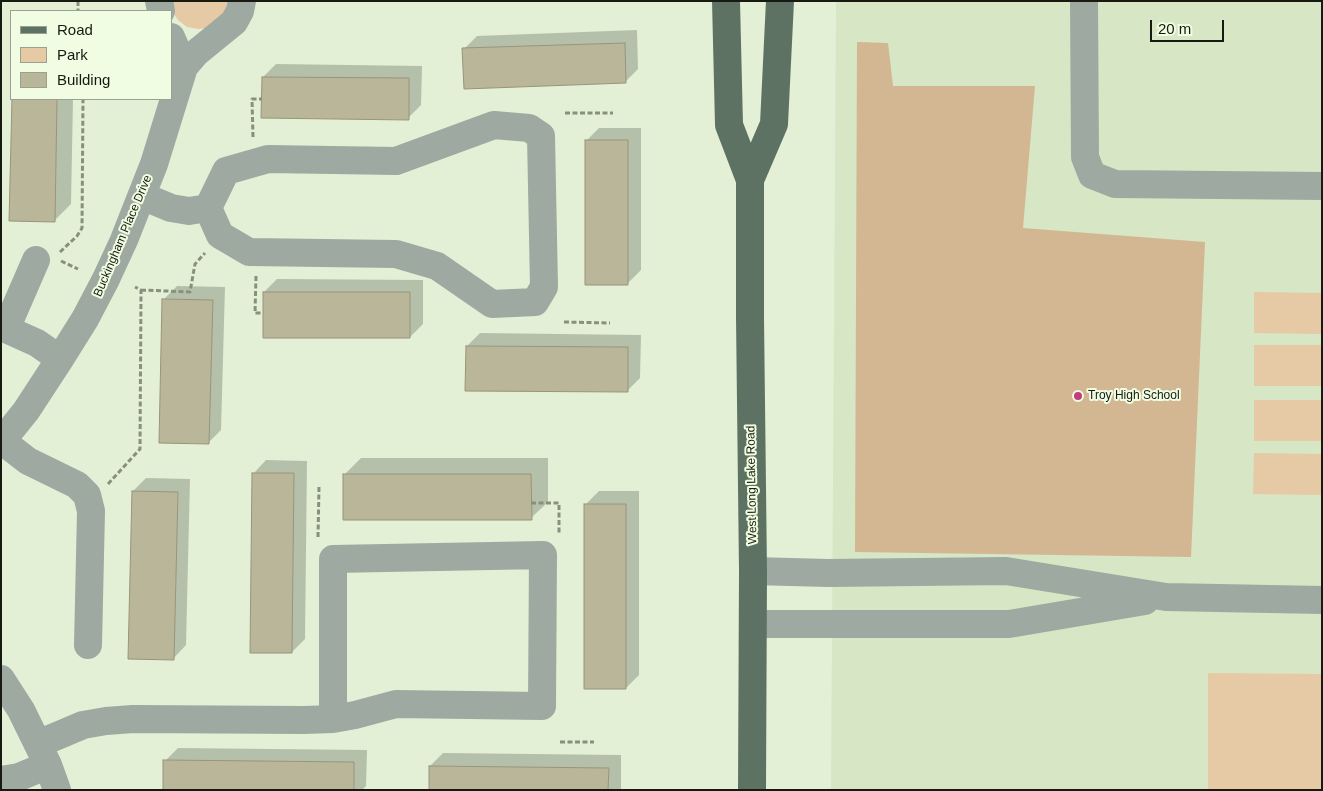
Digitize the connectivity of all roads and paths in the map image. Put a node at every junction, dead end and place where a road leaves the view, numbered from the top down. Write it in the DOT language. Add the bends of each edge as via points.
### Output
graph roads {
  1 [pos="242,1"];
  2 [pos="726,1"];
  3 [pos="780,1"];
  4 [pos="1084,1"];
  5 [pos="172,39"];
  6 [pos="184,67"];
  7 [pos="262,99"];
  8 [pos="83,100"];
  9 [pos="565,113"];
  10 [pos="614,113"];
  11 [pos="254,143"];
  12 [pos="750,180"];
  13 [pos="1322,186"];
  14 [pos="142,196"];
  15 [pos="208,208"];
  16 [pos="36,260"];
  17 [pos="195,264"];
  18 [pos="78,269"];
  19 [pos="256,271"];
  20 [pos="135,287"];
  21 [pos="141,290"];
  22 [pos="263,313"];
  23 [pos="564,322"];
  24 [pos="610,323"];
  25 [pos="60,359"];
  26 [pos="2,442"];
  27 [pos="108,485"];
  28 [pos="319,487"];
  29 [pos="531,503"];
  30 [pos="559,537"];
  31 [pos="318,543"];
  32 [pos="754,571"];
  33 [pos="1166,597"];
  34 [pos="1322,600"];
  35 [pos="753,624"];
  36 [pos="88,645"];
  37 [pos="1,679"];
  38 [pos="333,719"];
  39 [pos="560,742"];
  40 [pos="594,742"];
  41 [pos="48,766"];
  42 [pos="1,780"];
  43 [pos="752,790"];
  1 -- 6 [label="street, Buckingham Place Drive" via="234,22"];
  2 -- 12 [label="main road, West Long Lake Road" via="729,125"];
  3 -- 12 [label="main road, West Long Lake Road" via="774,124"];
  4 -- 13 [label="street" via="1085,157 1092,175 1115,184"];
  5 -- 6 [label="street"];
  6 -- 14 [label="street, Buckingham Place Drive"];
  7 -- 11 [label="path" via="252,99"];
  8 -- 18 [label="path" via="82,228 54,259"];
  9 -- 10 [label="path"];
  12 -- 32 [label="main road, West Long Lake Road"];
  14 -- 15 [label="street" via="171,208 189,211"];
  14 -- 25 [label="street, Buckingham Place Drive" via="106,279"];
  15 -- 15 [label="street" via="226,171 268,159 396,161 494,125 529,128 541,136 544,287 535,302 492,304 438,266 396,254 249,252 220,235"];
  16 -- 25 [label="street" via="6,329 38,343"];
  17 -- 21 [label="path" via="190,292"];
  19 -- 22 [label="path" via="255,313"];
  20 -- 21 [label="path"];
  21 -- 27 [label="path" via="140,449"];
  23 -- 24 [label="path"];
  25 -- 26 [label="street, Buckingham Place Drive"];
  26 -- 36 [label="street" via="28,461 77,485 87,495 91,511"];
  28 -- 31 [label="path"];
  29 -- 30 [label="path" via="560,503"];
  32 -- 33 [label="street" via="1006,571"];
  32 -- 35 [label="main road, West Long Lake Road"];
  33 -- 34 [label="street"];
  33 -- 35 [label="street" via="1009,624"];
  35 -- 43 [label="main road, West Long Lake Road"];
  37 -- 41 [label="street" via="21,710"];
  38 -- 38 [label="street" via="396,704 542,706 543,555 332,558"];
  38 -- 41 [label="street" via="106,721 83,725"];
  39 -- 40 [label="path"];
  41 -- 42 [label="street"];
}
